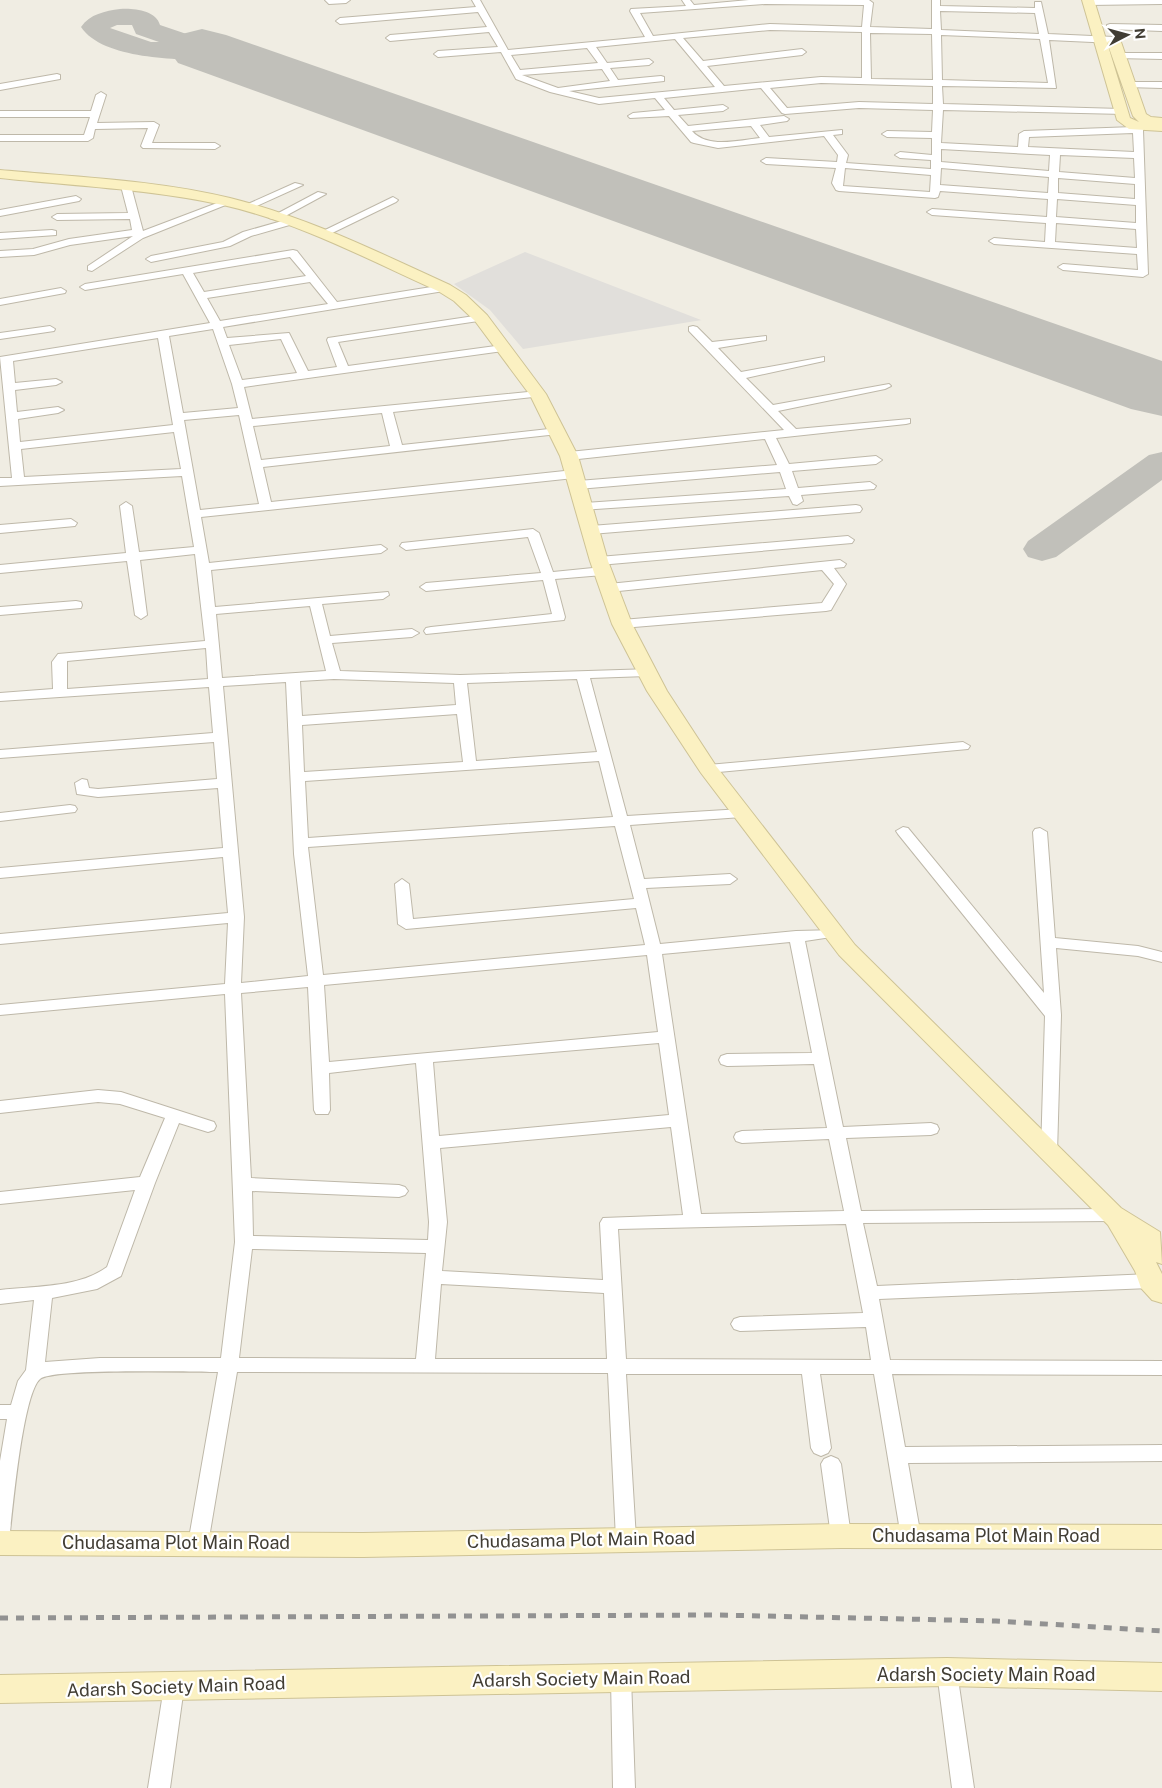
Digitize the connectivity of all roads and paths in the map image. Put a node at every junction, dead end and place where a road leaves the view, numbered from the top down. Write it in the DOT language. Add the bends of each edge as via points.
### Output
graph roads {
  1 [pos="346,0"];
  2 [pos="476,0"];
  3 [pos="686,0"];
  4 [pos="329,1"];
  5 [pos="798,1"];
  6 [pos="1095,1"];
  7 [pos="1162,1"];
  8 [pos="869,2"];
  9 [pos="936,4"];
  10 [pos="692,8"];
  11 [pos="481,9"];
  12 [pos="340,21"];
  13 [pos="1162,28"];
  14 [pos="492,29"];
  15 [pos="866,29"];
  16 [pos="937,32"];
  17 [pos="1112,34"];
  18 [pos="678,36"];
  19 [pos="1046,37"];
  20 [pos="390,38"];
  21 [pos="651,39"];
  22 [pos="1098,39"];
  23 [pos="590,45"];
  24 [pos="504,51"];
  25 [pos="802,52"];
  26 [pos="438,54"];
  27 [pos="1119,56"];
  28 [pos="1162,56"];
  29 [pos="649,62"];
  30 [pos="700,64"];
  31 [pos="602,66"];
  32 [pos="515,73"];
  33 [pos="57,77"];
  34 [pos="661,79"];
  35 [pos="867,80"];
  36 [pos="938,82"];
  37 [pos="613,83"];
  38 [pos="1130,85"];
  39 [pos="1162,85"];
  40 [pos="764,86"];
  41 [pos="0,87"];
  42 [pos="553,90"];
  43 [pos="722,90"];
  44 [pos="101,95"];
  45 [pos="659,97"];
  46 [pos="623,100"];
  47 [pos="938,107"];
  48 [pos="723,108"];
  49 [pos="673,112"];
  50 [pos="1121,112"];
  51 [pos="0,114"];
  52 [pos="96,114"];
  53 [pos="823,115"];
  54 [pos="633,116"];
  55 [pos="784,119"];
  56 [pos="1023,122"];
  57 [pos="1162,122"];
  58 [pos="753,123"];
  59 [pos="93,126"];
  60 [pos="1141,126"];
  61 [pos="1162,127"];
  62 [pos="685,129"];
  63 [pos="827,134"];
  64 [pos="887,134"];
  65 [pos="938,135"];
  66 [pos="0,138"];
  67 [pos="88,138"];
  68 [pos="767,140"];
  69 [pos="215,146"];
  70 [pos="937,146"];
  71 [pos="1023,150"];
  72 [pos="83,152"];
  73 [pos="1055,152"];
  74 [pos="900,155"];
  75 [pos="1139,155"];
  76 [pos="766,161"];
  77 [pos="841,165"];
  78 [pos="936,165"];
  79 [pos="1054,173"];
  80 [pos="0,174"];
  81 [pos="1140,180"];
  82 [pos="298,185"];
  83 [pos="126,186"];
  84 [pos="935,192"];
  85 [pos="321,194"];
  86 [pos="1052,196"];
  87 [pos="76,199"];
  88 [pos="394,200"];
  89 [pos="1141,202"];
  90 [pos="236,205"];
  91 [pos="0,213"];
  92 [pos="132,216"];
  93 [pos="57,217"];
  94 [pos="281,220"];
  95 [pos="1051,220"];
  96 [pos="1141,226"];
  97 [pos="52,233"];
  98 [pos="324,233"];
  99 [pos="138,234"];
  100 [pos="0,236"];
  101 [pos="994,240"];
  102 [pos="1050,245"];
  103 [pos="1142,251"];
  104 [pos="1,255"];
  105 [pos="151,259"];
  106 [pos="1063,267"];
  107 [pos="92,268"];
  108 [pos="186,270"];
  109 [pos="313,278"];
  110 [pos="85,287"];
  111 [pos="444,288"];
  112 [pos="61,291"];
  113 [pos="200,296"];
  114 [pos="0,302"];
  115 [pos="335,306"];
  116 [pos="481,318"];
  117 [pos="217,325"];
  118 [pos="50,329"];
  119 [pos="693,329"];
  120 [pos="164,334"];
  121 [pos="0,336"];
  122 [pos="762,338"];
  123 [pos="223,342"];
  124 [pos="710,346"];
  125 [pos="503,348"];
  126 [pos="3,359"];
  127 [pos="820,360"];
  128 [pos="344,370"];
  129 [pos="304,375"];
  130 [pos="739,376"];
  131 [pos="56,382"];
  132 [pos="238,384"];
  133 [pos="886,386"];
  134 [pos="9,387"];
  135 [pos="538,394"];
  136 [pos="387,409"];
  137 [pos="770,409"];
  138 [pos="58,410"];
  139 [pos="12,416"];
  140 [pos="246,417"];
  141 [pos="906,421"];
  142 [pos="179,423"];
  143 [pos="558,431"];
  144 [pos="793,433"];
  145 [pos="769,436"];
  146 [pos="15,446"];
  147 [pos="397,449"];
  148 [pos="876,460"];
  149 [pos="256,464"];
  150 [pos="786,468"];
  151 [pos="187,472"];
  152 [pos="574,472"];
  153 [pos="689,476"];
  154 [pos="0,482"];
  155 [pos="18,482"];
  156 [pos="870,486"];
  157 [pos="794,492"];
  158 [pos="700,499"];
  159 [pos="126,506"];
  160 [pos="266,507"];
  161 [pos="585,507"];
  162 [pos="856,509"];
  163 [pos="194,514"];
  164 [pos="803,514"];
  165 [pos="709,521"];
  166 [pos="71,523"];
  167 [pos="0,529"];
  168 [pos="590,530"];
  169 [pos="848,540"];
  170 [pos="788,545"];
  171 [pos="406,546"];
  172 [pos="382,549"];
  173 [pos="201,550"];
  174 [pos="133,557"];
  175 [pos="840,564"];
  176 [pos="826,566"];
  177 [pos="204,567"];
  178 [pos="802,568"];
  179 [pos="0,570"];
  180 [pos="603,573"];
  181 [pos="548,576"];
  182 [pos="426,587"];
  183 [pos="383,595"];
  184 [pos="315,602"];
  185 [pos="76,605"];
  186 [pos="0,611"];
  187 [pos="209,611"];
  188 [pos="141,615"];
  189 [pos="622,624"];
  190 [pos="431,631"];
  191 [pos="412,633"];
  192 [pos="325,640"];
  193 [pos="212,644"];
  194 [pos="647,672"];
  195 [pos="582,674"];
  196 [pos="334,675"];
  197 [pos="293,678"];
  198 [pos="460,679"];
  199 [pos="215,683"];
  200 [pos="60,693"];
  201 [pos="0,697"];
  202 [pos="464,709"];
  203 [pos="295,721"];
  204 [pos="220,737"];
  205 [pos="962,746"];
  206 [pos="0,754"];
  207 [pos="605,756"];
  208 [pos="470,765"];
  209 [pos="708,768"];
  210 [pos="298,777"];
  211 [pos="82,783"];
  212 [pos="224,783"];
  213 [pos="70,809"];
  214 [pos="742,812"];
  215 [pos="0,817"];
  216 [pos="621,820"];
  217 [pos="903,831"];
  218 [pos="1040,832"];
  219 [pos="301,843"];
  220 [pos="230,852"];
  221 [pos="0,873"];
  222 [pos="730,879"];
  223 [pos="402,884"];
  224 [pos="638,884"];
  225 [pos="643,903"];
  226 [pos="236,917"];
  227 [pos="833,933"];
  228 [pos="796,936"];
  229 [pos="0,939"];
  230 [pos="1048,942"];
  231 [pos="654,950"];
  232 [pos="1162,957"];
  233 [pos="316,982"];
  234 [pos="233,990"];
  235 [pos="0,1010"];
  236 [pos="1053,1015"];
  237 [pos="667,1037"];
  238 [pos="424,1057"];
  239 [pos="821,1058"];
  240 [pos="727,1060"];
  241 [pos="321,1068"];
  242 [pos="0,1107"];
  243 [pos="322,1110"];
  244 [pos="174,1116"];
  245 [pos="679,1120"];
  246 [pos="208,1126"];
  247 [pos="931,1129"];
  248 [pos="836,1133"];
  249 [pos="742,1137"];
  250 [pos="432,1144"];
  251 [pos="1049,1153"];
  252 [pos="146,1183"];
  253 [pos="243,1184"];
  254 [pos="399,1191"];
  255 [pos="0,1198"];
  256 [pos="854,1217"];
  257 [pos="1116,1217"];
  258 [pos="693,1220"];
  259 [pos="244,1242"];
  260 [pos="436,1247"];
  261 [pos="1157,1271"];
  262 [pos="433,1277"];
  263 [pos="612,1286"];
  264 [pos="44,1292"];
  265 [pos="869,1293"];
  266 [pos="0,1297"];
  267 [pos="873,1320"];
  268 [pos="740,1324"];
  269 [pos="229,1365"];
  270 [pos="425,1366"];
  271 [pos="617,1366"];
  272 [pos="810,1366"];
  273 [pos="880,1366"];
  274 [pos="1162,1368"];
  275 [pos="35,1372"];
  276 [pos="9,1412"];
  277 [pos="1162,1453"];
  278 [pos="896,1456"];
  279 [pos="0,1532"];
  280 [pos="841,1536"];
  281 [pos="924,1537"];
  282 [pos="1162,1537"];
  283 [pos="626,1539"];
  284 [pos="0,1543"];
  285 [pos="198,1544"];
  286 [pos="946,1672"];
  287 [pos="1162,1677"];
  288 [pos="621,1678"];
  289 [pos="174,1687"];
  290 [pos="0,1689"];
  291 [pos="159,1788"];
  292 [pos="624,1788"];
  293 [pos="963,1788"];
  1 -- 4 [label="street"];
  2 -- 11 [label="street"];
  3 -- 10 [label="street"];
  5 -- 8 [label="street"];
  5 -- 10 [label="street" via="756,1"];
  6 -- 7 [label="street"];
  6 -- 17 [label="street"];
  6 -- 22 [label="street"];
  8 -- 15 [label="street"];
  9 -- 16 [label="street"];
  9 -- 19 [label="street" via="1039,8"];
  10 -- 21 [label="street" via="632,8"];
  11 -- 12 [label="street"];
  11 -- 14 [label="street"];
  13 -- 17 [label="street"];
  14 -- 20 [label="street"];
  14 -- 24 [label="street"];
  15 -- 16 [label="street"];
  15 -- 18 [label="street" via="770,27"];
  15 -- 35 [label="street"];
  16 -- 19 [label="street"];
  16 -- 36 [label="street"];
  17 -- 22 [label="street"];
  17 -- 27 [label="street"];
  18 -- 21 [label="street"];
  18 -- 30 [label="street"];
  19 -- 22 [label="street"];
  19 -- 36 [label="street" via="1053,86"];
  21 -- 23 [label="street"];
  22 -- 50 [label="street"];
  23 -- 24 [label="street"];
  23 -- 31 [label="street"];
  24 -- 26 [label="street"];
  24 -- 32 [label="street"];
  25 -- 30 [label="street"];
  27 -- 28 [label="street"];
  27 -- 38 [label="street"];
  29 -- 31 [label="street"];
  30 -- 43 [label="street"];
  31 -- 32 [label="street"];
  31 -- 37 [label="street"];
  32 -- 42 [label="street"];
  33 -- 41 [label="street"];
  34 -- 37 [label="street"];
  35 -- 36 [label="street"];
  35 -- 40 [label="street" via="811,80"];
  36 -- 47 [label="street"];
  37 -- 42 [label="street"];
  37 -- 46 [label="street"];
  38 -- 39 [label="street"];
  38 -- 60 [label="street"];
  40 -- 43 [label="street"];
  40 -- 53 [label="street" via="785,111"];
  42 -- 46 [label="street" via="590,100"];
  43 -- 45 [label="street"];
  44 -- 52 [label="street"];
  45 -- 46 [label="street"];
  45 -- 49 [label="street"];
  47 -- 53 [label="street" via="859,105"];
  47 -- 56 [label="street"];
  47 -- 65 [label="street"];
  48 -- 49 [label="street"];
  49 -- 54 [label="street"];
  49 -- 62 [label="street"];
  50 -- 56 [label="street"];
  50 -- 60 [label="street" via="1129,124"];
  51 -- 52 [label="street"];
  52 -- 59 [label="street"];
  53 -- 63 [label="street" via="839,132"];
  55 -- 58 [label="street"];
  56 -- 60 [label="street"];
  56 -- 71 [label="street"];
  57 -- 60 [label="street"];
  58 -- 62 [label="street"];
  58 -- 68 [label="street"];
  59 -- 67 [label="street"];
  59 -- 69 [label="street" via="154,125 146,146"];
  60 -- 61 [label="street"];
  60 -- 75 [label="street"];
  62 -- 68 [label="street" via="694,140 713,145"];
  63 -- 68 [label="street"];
  63 -- 77 [label="street" via="842,153"];
  64 -- 65 [label="street"];
  65 -- 70 [label="street"];
  66 -- 67 [label="street"];
  67 -- 72 [label="street"];
  70 -- 71 [label="street"];
  70 -- 78 [label="street"];
  71 -- 73 [label="street"];
  73 -- 75 [label="street"];
  73 -- 79 [label="street"];
  74 -- 78 [label="street"];
  75 -- 81 [label="street"];
  76 -- 77 [label="street"];
  77 -- 78 [label="street"];
  77 -- 84 [label="street" via="839,188"];
  78 -- 79 [label="street"];
  78 -- 84 [label="street"];
  79 -- 81 [label="street"];
  79 -- 86 [label="street"];
  80 -- 83 [label="street"];
  81 -- 89 [label="street"];
  82 -- 90 [label="street"];
  83 -- 90 [label="street" via="177,192"];
  83 -- 92 [label="street"];
  84 -- 86 [label="street"];
  84 -- 95 [label="street" via="932,214"];
  85 -- 94 [label="street"];
  86 -- 89 [label="street"];
  86 -- 95 [label="street"];
  87 -- 91 [label="street"];
  88 -- 98 [label="street"];
  89 -- 96 [label="street"];
  90 -- 94 [label="street"];
  90 -- 99 [label="street"];
  92 -- 93 [label="street"];
  92 -- 99 [label="street"];
  94 -- 98 [label="street"];
  94 -- 105 [label="street" via="226,244"];
  95 -- 96 [label="street"];
  95 -- 102 [label="street"];
  96 -- 103 [label="street"];
  97 -- 100 [label="street"];
  98 -- 111 [label="street"];
  99 -- 104 [label="street" via="69,242 34,252"];
  99 -- 107 [label="street"];
  101 -- 102 [label="street"];
  102 -- 103 [label="street"];
  103 -- 106 [label="street" via="1143,274"];
  108 -- 109 [label="street" via="293,253"];
  108 -- 110 [label="street"];
  108 -- 113 [label="street"];
  109 -- 113 [label="street"];
  109 -- 115 [label="street"];
  111 -- 115 [label="street"];
  111 -- 116 [label="street"];
  112 -- 114 [label="street"];
  113 -- 117 [label="street"];
  115 -- 117 [label="street"];
  116 -- 125 [label="street"];
  116 -- 128 [label="street" via="332,340"];
  117 -- 120 [label="street"];
  117 -- 123 [label="street"];
  118 -- 121 [label="street"];
  119 -- 124 [label="street"];
  120 -- 126 [label="street"];
  120 -- 142 [label="street"];
  122 -- 124 [label="street"];
  123 -- 129 [label="street" via="285,335"];
  123 -- 132 [label="street"];
  124 -- 130 [label="street"];
  125 -- 128 [label="street"];
  125 -- 135 [label="street"];
  126 -- 134 [label="street"];
  127 -- 130 [label="street"];
  128 -- 129 [label="street"];
  129 -- 132 [label="street"];
  130 -- 137 [label="street"];
  131 -- 134 [label="street"];
  132 -- 140 [label="street"];
  133 -- 137 [label="street"];
  134 -- 139 [label="street"];
  135 -- 136 [label="street"];
  135 -- 143 [label="street"];
  136 -- 140 [label="street"];
  136 -- 147 [label="street"];
  137 -- 144 [label="street"];
  138 -- 139 [label="street"];
  139 -- 146 [label="street"];
  140 -- 142 [label="street"];
  140 -- 149 [label="street"];
  141 -- 144 [label="street"];
  142 -- 146 [label="street"];
  142 -- 151 [label="street"];
  143 -- 147 [label="street"];
  143 -- 152 [label="street"];
  144 -- 145 [label="street"];
  145 -- 150 [label="street"];
  145 -- 152 [label="street"];
  146 -- 155 [label="street"];
  147 -- 149 [label="street"];
  148 -- 150 [label="street"];
  149 -- 160 [label="street"];
  150 -- 153 [label="street"];
  150 -- 157 [label="street"];
  151 -- 155 [label="street"];
  151 -- 163 [label="street"];
  152 -- 153 [label="street"];
  152 -- 160 [label="street"];
  152 -- 161 [label="street"];
  153 -- 158 [label="street"];
  154 -- 155 [label="street"];
  156 -- 157 [label="street"];
  157 -- 158 [label="street"];
  157 -- 164 [label="street"];
  158 -- 161 [label="street"];
  158 -- 165 [label="street"];
  159 -- 174 [label="street"];
  160 -- 163 [label="street"];
  161 -- 168 [label="street"];
  162 -- 164 [label="street"];
  163 -- 173 [label="street"];
  164 -- 165 [label="street"];
  165 -- 168 [label="street"];
  166 -- 167 [label="street"];
  168 -- 180 [label="street"];
  169 -- 170 [label="street"];
  170 -- 178 [label="street"];
  170 -- 180 [label="street"];
  171 -- 181 [label="street" via="533,533"];
  172 -- 177 [label="street"];
  173 -- 174 [label="street"];
  173 -- 177 [label="street"];
  174 -- 179 [label="street"];
  174 -- 188 [label="street"];
  175 -- 176 [label="street"];
  176 -- 178 [label="street"];
  176 -- 189 [label="street" via="840,584 826,607"];
  177 -- 187 [label="street"];
  178 -- 180 [label="street"];
  180 -- 181 [label="street"];
  180 -- 189 [label="street"];
  181 -- 182 [label="street"];
  181 -- 190 [label="street" via="559,617"];
  183 -- 184 [label="street"];
  184 -- 187 [label="street"];
  184 -- 192 [label="street"];
  185 -- 186 [label="street"];
  187 -- 193 [label="street"];
  189 -- 194 [label="street"];
  191 -- 192 [label="street"];
  192 -- 196 [label="street"];
  193 -- 199 [label="street"];
  193 -- 200 [label="street" via="63,657 59,662"];
  194 -- 195 [label="street"];
  194 -- 209 [label="street"];
  195 -- 198 [label="street"];
  195 -- 207 [label="street"];
  196 -- 197 [label="street"];
  196 -- 198 [label="street"];
  197 -- 199 [label="street"];
  197 -- 203 [label="street"];
  198 -- 202 [label="street"];
  199 -- 200 [label="street"];
  199 -- 204 [label="street"];
  200 -- 201 [label="street"];
  202 -- 203 [label="street"];
  202 -- 208 [label="street"];
  203 -- 210 [label="street"];
  204 -- 206 [label="street"];
  204 -- 212 [label="street"];
  205 -- 209 [label="street"];
  207 -- 208 [label="street"];
  207 -- 216 [label="street"];
  208 -- 210 [label="street"];
  209 -- 214 [label="street"];
  210 -- 219 [label="street"];
  211 -- 212 [label="street" via="82,791 98,793"];
  212 -- 220 [label="street"];
  213 -- 215 [label="street"];
  214 -- 216 [label="street"];
  214 -- 227 [label="street"];
  216 -- 219 [label="street"];
  216 -- 224 [label="street"];
  217 -- 236 [label="street"];
  218 -- 230 [label="street"];
  219 -- 233 [label="street"];
  220 -- 221 [label="street"];
  220 -- 226 [label="street"];
  222 -- 224 [label="street"];
  223 -- 225 [label="street" via="406,924"];
  224 -- 225 [label="street"];
  225 -- 231 [label="street"];
  226 -- 229 [label="street"];
  226 -- 234 [label="street"];
  227 -- 228 [label="street"];
  227 -- 251 [label="street"];
  228 -- 231 [label="street"];
  228 -- 239 [label="street"];
  230 -- 232 [label="street" via="1138,951"];
  230 -- 236 [label="street"];
  231 -- 233 [label="street"];
  231 -- 237 [label="street"];
  233 -- 234 [label="street"];
  233 -- 241 [label="street"];
  234 -- 235 [label="street"];
  234 -- 253 [label="street"];
  236 -- 251 [label="street"];
  237 -- 238 [label="street"];
  237 -- 245 [label="street"];
  238 -- 241 [label="street"];
  238 -- 250 [label="street"];
  239 -- 240 [label="street"];
  239 -- 248 [label="street"];
  241 -- 243 [label="street"];
  242 -- 244 [label="street" via="98,1096 121,1098"];
  244 -- 246 [label="street"];
  244 -- 252 [label="street"];
  245 -- 250 [label="street"];
  245 -- 258 [label="street"];
  247 -- 248 [label="street"];
  248 -- 249 [label="street"];
  248 -- 256 [label="street"];
  250 -- 260 [label="street" via="438,1222"];
  251 -- 257 [label="street"];
  252 -- 255 [label="street"];
  252 -- 264 [label="street" via="115,1271 94,1283"];
  253 -- 254 [label="street"];
  253 -- 259 [label="street"];
  256 -- 257 [label="street"];
  256 -- 258 [label="street"];
  256 -- 265 [label="street"];
  257 -- 261 [label="street"];
  258 -- 263 [label="street" via="609,1222"];
  259 -- 260 [label="street"];
  259 -- 269 [label="street"];
  260 -- 262 [label="street"];
  261 -- 265 [label="street" via="972,1290"];
  262 -- 263 [label="street"];
  262 -- 270 [label="street"];
  263 -- 271 [label="street"];
  264 -- 266 [label="street"];
  264 -- 275 [label="street"];
  265 -- 267 [label="street"];
  267 -- 268 [label="street"];
  267 -- 273 [label="street"];
  269 -- 270 [label="street"];
  269 -- 275 [label="street"];
  269 -- 285 [label="street"];
  270 -- 271 [label="street"];
  271 -- 272 [label="street"];
  271 -- 283 [label="street"];
  272 -- 273 [label="street"];
  272 -- 280 [label="street"];
  273 -- 274 [label="street"];
  273 -- 278 [label="street"];
  275 -- 276 [label="street" via="28,1378"];
  276 -- 279 [label="street"];
  277 -- 278 [label="street"];
  278 -- 281 [label="street"];
  280 -- 281 [label="street, Chudasama Plot Main Road"];
  280 -- 283 [label="street, Chudasama Plot Main Road"];
  281 -- 282 [label="street, Chudasama Plot Main Road"];
  283 -- 285 [label="street, Chudasama Plot Main Road" via="363,1545"];
  284 -- 285 [label="street, Chudasama Plot Main Road"];
  286 -- 287 [label="street, Adarsh Society Main Road"];
  286 -- 288 [label="street, Adarsh Society Main Road"];
  286 -- 293 [label="street"];
  288 -- 289 [label="street, Adarsh Society Main Road"];
  288 -- 292 [label="street"];
  289 -- 290 [label="street, Adarsh Society Main Road"];
  289 -- 291 [label="street"];
}
